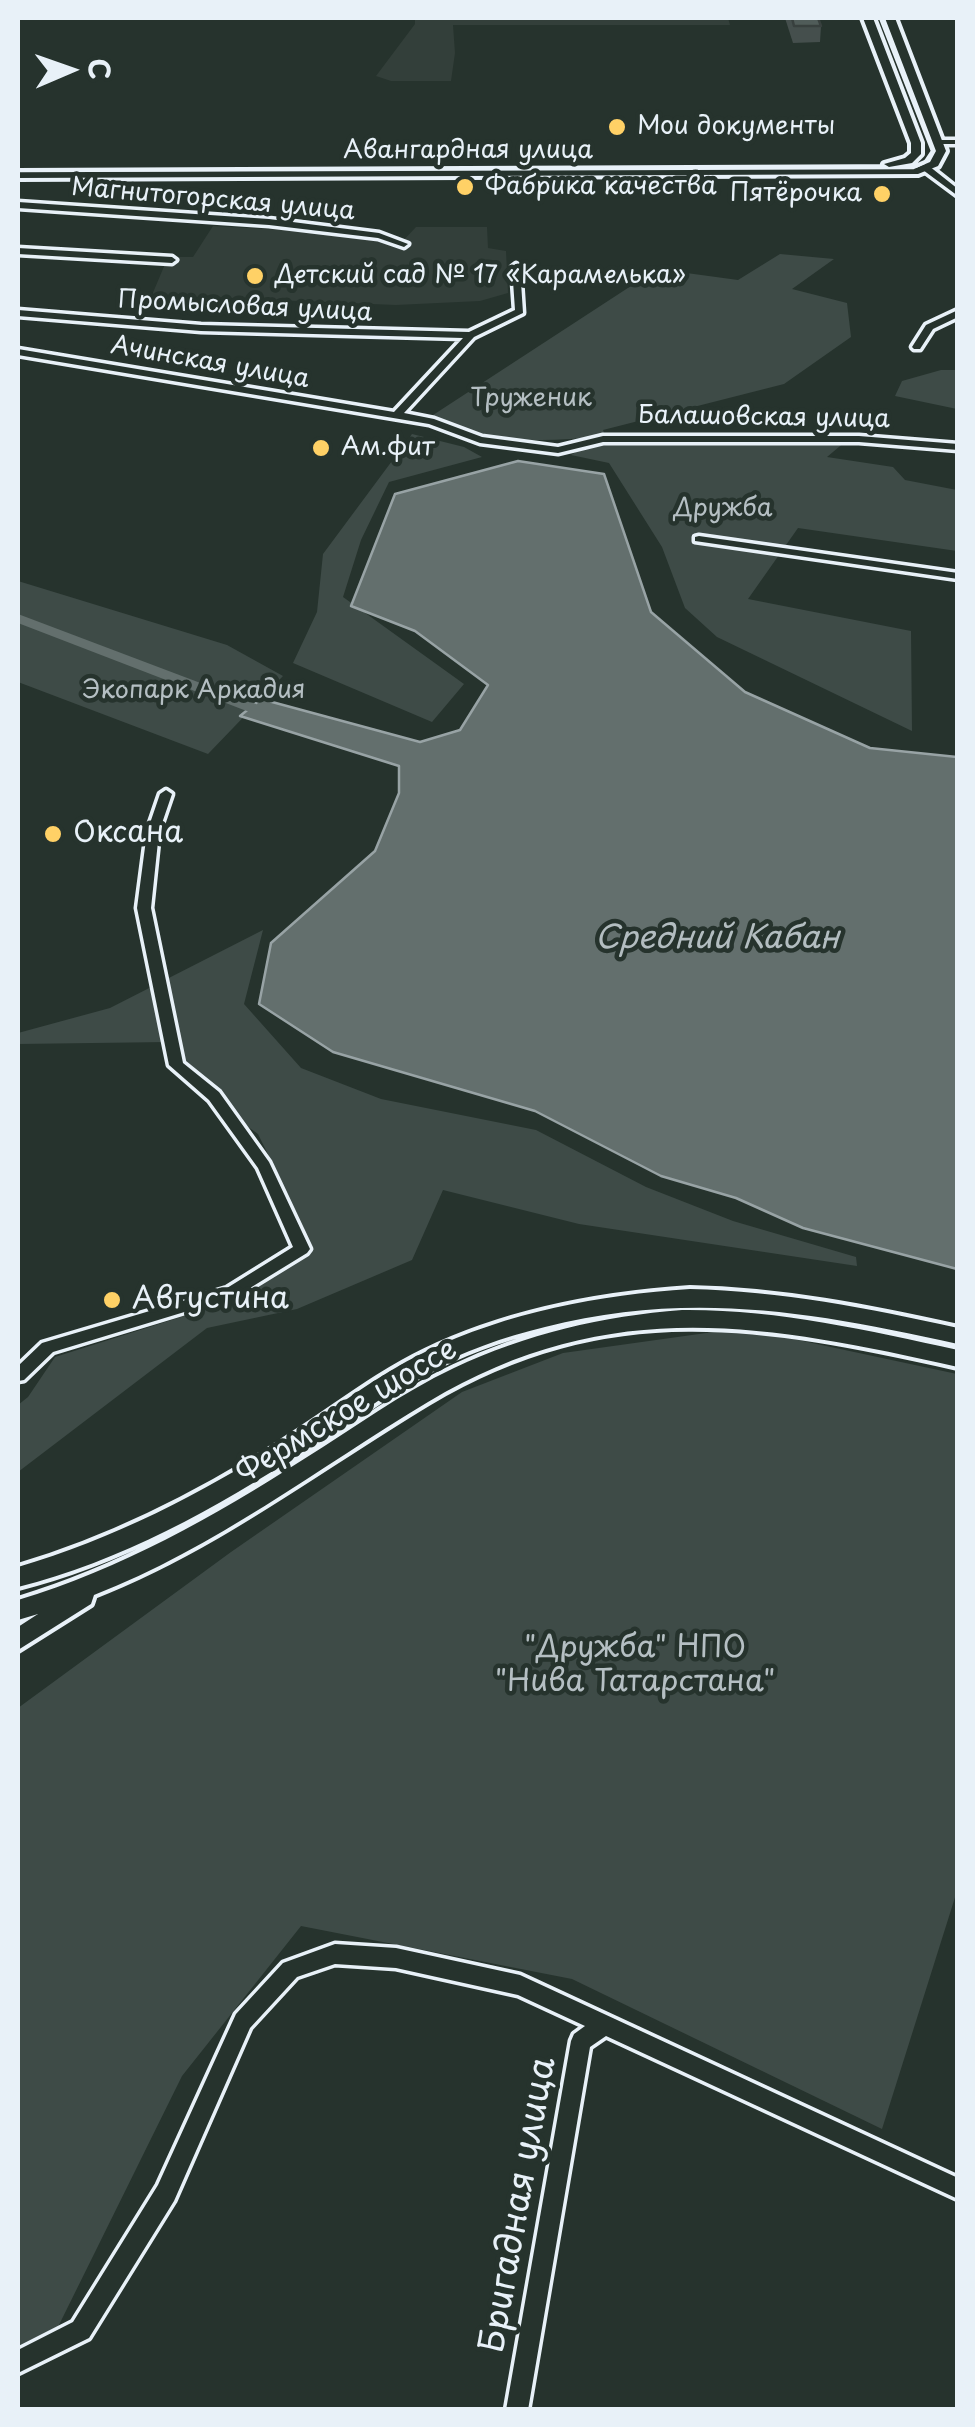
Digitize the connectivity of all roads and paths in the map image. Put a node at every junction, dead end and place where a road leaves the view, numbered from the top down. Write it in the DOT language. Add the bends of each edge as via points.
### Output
graph roads {
  1 [pos="868,18"];
  2 [pos="890,18"];
  3 [pos="940,142"];
  4 [pos="958,142"];
  5 [pos="18,166"];
  6 [pos="926,168"];
  7 [pos="18,175"];
  8 [pos="958,194"];
  9 [pos="18,205"];
  10 [pos="404,244"];
  11 [pos="18,252"];
  12 [pos="172,260"];
  13 [pos="516,267"];
  14 [pos="18,313"];
  15 [pos="958,313"];
  16 [pos="470,335"];
  17 [pos="917,348"];
  18 [pos="18,352"];
  19 [pos="396,416"];
  20 [pos="958,448"];
  21 [pos="699,539"];
  22 [pos="958,576"];
  23 [pos="166,794"];
  24 [pos="958,1336"];
  25 [pos="958,1359"];
  26 [pos="18,1375"];
  27 [pos="18,1577"];
  28 [pos="105,1582"];
  29 [pos="18,1610"];
  30 [pos="18,1640"];
  31 [pos="605,2024"];
  32 [pos="958,2190"];
  33 [pos="18,2362"];
  34 [pos="517,2410"];
  1 -- 5 [label="main road, Авангардная улица" via="916,143 916,154 892,164"];
  2 -- 3 [label="main road"];
  3 -- 4 [label="street"];
  3 -- 6 [label="main road" via="940,158"];
  6 -- 7 [label="main road, Авангардная улица"];
  6 -- 8 [label="street"];
  9 -- 10 [label="street, Магнитогорская улица" via="262,221"];
  11 -- 12 [label="street"];
  13 -- 16 [label="street" via="520,311"];
  14 -- 16 [label="street, Промысловая улица" via="201,328"];
  15 -- 17 [label="street" via="928,326"];
  16 -- 19 [label="street"];
  18 -- 19 [label="street, Ачинская улица"];
  19 -- 20 [label="street, Балашовская улица" via="480,440 558,450 622,439 858,438"];
  21 -- 22 [label="street"];
  23 -- 26 [label="street" via="153,832 144,908 176,1065 214,1096 264,1166 302,1249 232,1292 48,1346"];
  24 -- 27 [label="main road, Фермское шоссе" via="744,1296 684,1294 571,1310 463,1344 226,1487 106,1546"];
  25 -- 28 [label="main road, Фермское шоссе" via="764,1320 680,1318 572,1334 436,1387 248,1506"];
  28 -- 29 [label="main road, Фермское шоссе"];
  28 -- 30 [label="main road"];
  31 -- 32 [label="street"];
  31 -- 33 [label="street" via="520,1985 396,1958 336,1954 290,1970 244,2021 166,2193 81,2330"];
  31 -- 34 [label="street, Бригадная улица" via="581,2041"];
}
